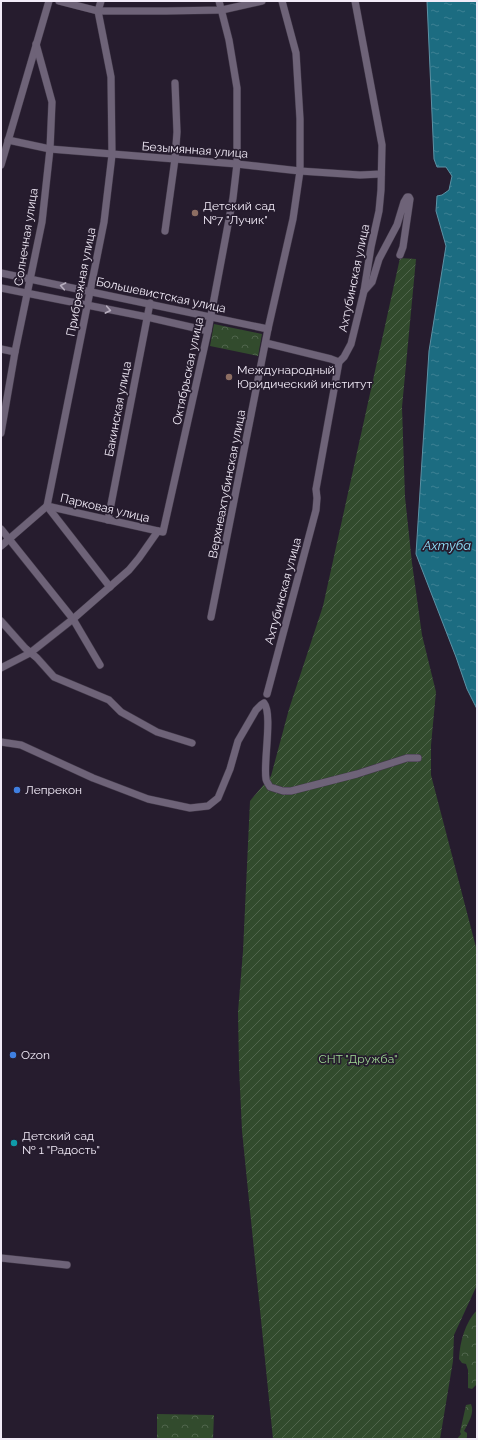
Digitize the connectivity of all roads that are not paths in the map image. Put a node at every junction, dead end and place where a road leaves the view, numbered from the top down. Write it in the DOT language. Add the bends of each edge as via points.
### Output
graph roads {
  1 [pos="49,1"];
  2 [pos="59,1"];
  3 [pos="101,1"];
  4 [pos="219,1"];
  5 [pos="262,1"];
  6 [pos="282,1"];
  7 [pos="355,1"];
  8 [pos="222,10"];
  9 [pos="98,11"];
  10 [pos="36,44"];
  11 [pos="175,83"];
  12 [pos="8,140"];
  13 [pos="50,150"];
  14 [pos="112,155"];
  15 [pos="175,160"];
  16 [pos="237,164"];
  17 [pos="1,165"];
  18 [pos="300,170"];
  19 [pos="381,174"];
  20 [pos="165,231"];
  21 [pos="400,255"];
  22 [pos="1,273"];
  23 [pos="31,279"];
  24 [pos="1,288"];
  25 [pos="91,291"];
  26 [pos="364,291"];
  27 [pos="28,294"];
  28 [pos="150,303"];
  29 [pos="88,306"];
  30 [pos="147,317"];
  31 [pos="211,317"];
  32 [pos="268,329"];
  33 [pos="208,331"];
  34 [pos="266,343"];
  35 [pos="1,349"];
  36 [pos="15,352"];
  37 [pos="339,362"];
  38 [pos="1,433"];
  39 [pos="47,506"];
  40 [pos="108,520"];
  41 [pos="1,529"];
  42 [pos="158,531"];
  43 [pos="9,540"];
  44 [pos="1,546"];
  45 [pos="110,587"];
  46 [pos="211,617"];
  47 [pos="73,619"];
  48 [pos="1,621"];
  49 [pos="30,654"];
  50 [pos="100,665"];
  51 [pos="1,668"];
  52 [pos="267,694"];
  53 [pos="1,742"];
  54 [pos="192,743"];
  55 [pos="418,758"];
  56 [pos="1,1258"];
  57 [pos="68,1265"];
  1 -- 10 [label="street"];
  2 -- 9 [label="street"];
  3 -- 9 [label="street, Прибрежная улица"];
  4 -- 8 [label="street, Октябрьская улица"];
  5 -- 8 [label="street"];
  6 -- 18 [label="street, Верхнеахтубинская улица" via="296,53"];
  7 -- 19 [label="street, Ахтубинская улица" via="382,145"];
  8 -- 9 [label="street"];
  8 -- 16 [label="street, Октябрьская улица" via="237,88"];
  9 -- 14 [label="street, Прибрежная улица" via="111,77"];
  10 -- 12 [label="street"];
  10 -- 13 [label="street, Солнечная улица" via="52,102"];
  11 -- 15 [label="street"];
  12 -- 13 [label="street, Безымянная улица"];
  12 -- 17 [label="street"];
  13 -- 14 [label="street, Безымянная улица"];
  13 -- 23 [label="street, Солнечная улица" via="42,222"];
  14 -- 15 [label="street, Безымянная улица"];
  14 -- 25 [label="street, Прибрежная улица" via="104,222"];
  15 -- 16 [label="street, Безымянная улица"];
  15 -- 20 [label="street"];
  16 -- 18 [label="street, Безымянная улица"];
  16 -- 31 [label="street, Октябрьская улица"];
  18 -- 19 [label="street, Безымянная улица" via="360,175"];
  18 -- 32 [label="street, Верхнеахтубинская улица" via="293,219"];
  19 -- 26 [label="street, Ахтубинская улица" via="379,211"];
  21 -- 26 [label="street" via="410,199 407,197 379,259 372,282"];
  22 -- 23 [label="street, Большевистская улица"];
  25 -- 23 [label="street, Большевистская улица, one-way"];
  23 -- 27 [label="street, Солнечная улица"];
  24 -- 27 [label="street, Большевистская улица"];
  25 -- 28 [label="street, Большевистская улица"];
  25 -- 29 [label="street, Прибрежная улица"];
  26 -- 37 [label="street, Ахтубинская улица" via="351,344"];
  27 -- 29 [label="street, Большевистская улица"];
  27 -- 36 [label="street, Солнечная улица"];
  28 -- 30 [label="street, Бакинская улица"];
  28 -- 31 [label="street, Большевистская улица"];
  29 -- 30 [label="street, Большевистская улица, one-way"];
  29 -- 39 [label="street, Прибрежная улица"];
  30 -- 33 [label="street, Большевистская улица"];
  30 -- 40 [label="street, Бакинская улица"];
  31 -- 32 [label="street, Большевистская улица"];
  31 -- 33 [label="street, Октябрьская улица"];
  32 -- 34 [label="street, Верхнеахтубинская улица"];
  33 -- 42 [label="street, Октябрьская улица" via="164,532"];
  34 -- 37 [label="street"];
  34 -- 46 [label="street, Верхнеахтубинская улица"];
  35 -- 36 [label="street"];
  36 -- 38 [label="street, Солнечная улица"];
  37 -- 52 [label="street, Ахтубинская улица" via="316,489 316,510"];
  39 -- 40 [label="street, Парковая улица"];
  39 -- 43 [label="street"];
  39 -- 45 [label="street"];
  40 -- 42 [label="street, Парковая улица"];
  41 -- 43 [label="street"];
  42 -- 45 [label="street, Октябрьская улица" via="139,558"];
  43 -- 44 [label="street"];
  43 -- 47 [label="street"];
  45 -- 47 [label="street, Октябрьская улица"];
  47 -- 49 [label="street, Октябрьская улица"];
  47 -- 50 [label="street"];
  48 -- 49 [label="street"];
  49 -- 51 [label="street, Октябрьская улица"];
  49 -- 54 [label="street" via="37,658 54,678 109,700 121,712 156,732"];
  53 -- 55 [label="street" via="21,745 93,778 148,798 190,808 208,806 218,798 238,741 256,710 264,703 267,719 266,780 270,787 291,791 407,758"];
  56 -- 57 [label="street"];
}
